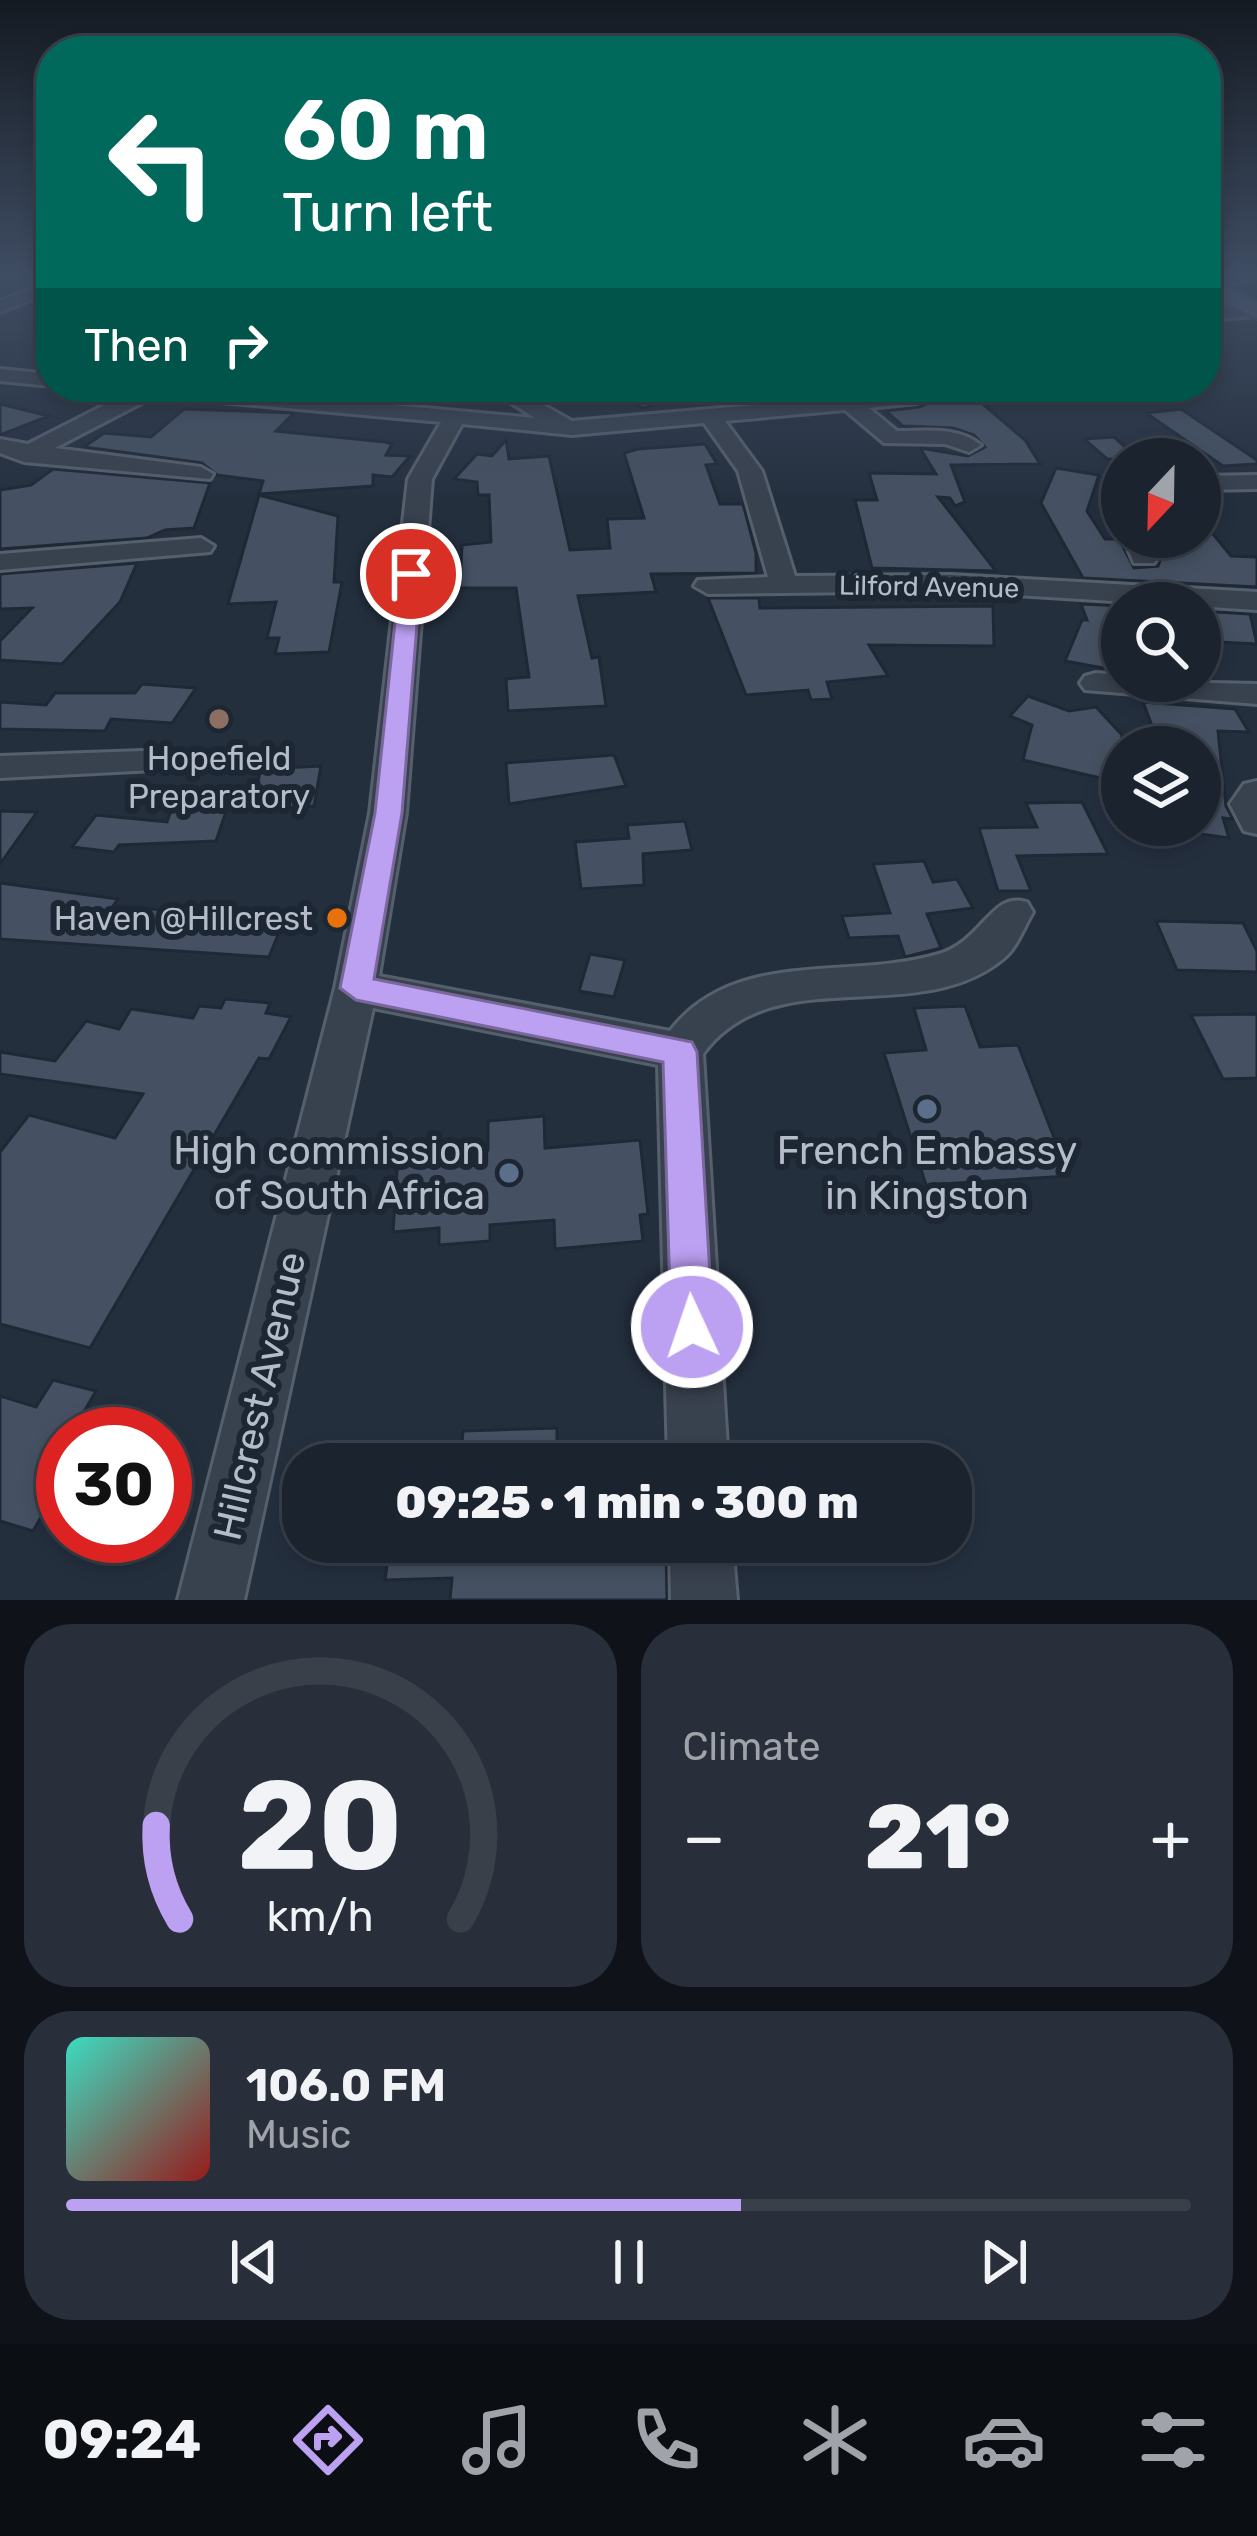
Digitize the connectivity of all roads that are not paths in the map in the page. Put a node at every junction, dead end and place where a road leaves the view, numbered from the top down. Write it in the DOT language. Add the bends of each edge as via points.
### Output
graph roads {
  1 [pos="0,375"];
  2 [pos="36,379"];
  3 [pos="116,402"];
  4 [pos="291,402"];
  5 [pos="314,402"];
  6 [pos="524,402"];
  7 [pos="776,402"];
  8 [pos="867,402"];
  9 [pos="312,404"];
  10 [pos="851,404"];
  11 [pos="785,411"];
  12 [pos="454,418"];
  13 [pos="712,418"];
  14 [pos="572,428"];
  15 [pos="0,446"];
  16 [pos="969,446"];
  17 [pos="30,451"];
  18 [pos="0,468"];
  19 [pos="201,474"];
  20 [pos="1257,482"];
  21 [pos="1221,483"];
  22 [pos="201,546"];
  23 [pos="0,562"];
  24 [pos="784,584"];
  25 [pos="708,586"];
  26 [pos="1257,601"];
  27 [pos="1096,683"];
  28 [pos="1257,694"];
  29 [pos="143,762"];
  30 [pos="0,767"];
  31 [pos="1257,792"];
  32 [pos="1257,822"];
  33 [pos="1013,912"];
  34 [pos="356,988"];
  35 [pos="680,1052"];
  36 [pos="697,1443"];
  37 [pos="702,1563"];
  38 [pos="212,1600"];
  39 [pos="704,1600"];
  1 -- 2 [label="street"];
  3 -- 17 [label="street"];
  4 -- 9 [label="street"];
  5 -- 9 [label="street"];
  6 -- 14 [label="street"];
  7 -- 11 [label="street"];
  8 -- 10 [label="street"];
  9 -- 12 [label="street"];
  10 -- 11 [label="street"];
  10 -- 16 [label="street" via="892,438 948,437"];
  11 -- 13 [label="street"];
  12 -- 14 [label="street"];
  12 -- 34 [label="street, Hillcrest Avenue" via="420,479 388,813"];
  13 -- 14 [label="street"];
  13 -- 24 [label="street" via="751,471"];
  15 -- 17 [label="street"];
  17 -- 18 [label="street"];
  17 -- 19 [label="street"];
  20 -- 21 [label="street"];
  22 -- 23 [label="street"];
  24 -- 25 [label="street, Lilford Avenue"];
  24 -- 26 [label="street, Lilford Avenue" via="951,583"];
  27 -- 28 [label="street"];
  29 -- 30 [label="street"];
  31 -- 32 [label="street" via="1249,805"];
  33 -- 35 [label="street" via="987,949 906,979 762,989 694,1022"];
  34 -- 35 [label="street"];
  34 -- 38 [label="street, Hillcrest Avenue"];
  35 -- 36 [label="street"];
  37 -- 39 [label="street"];
}
